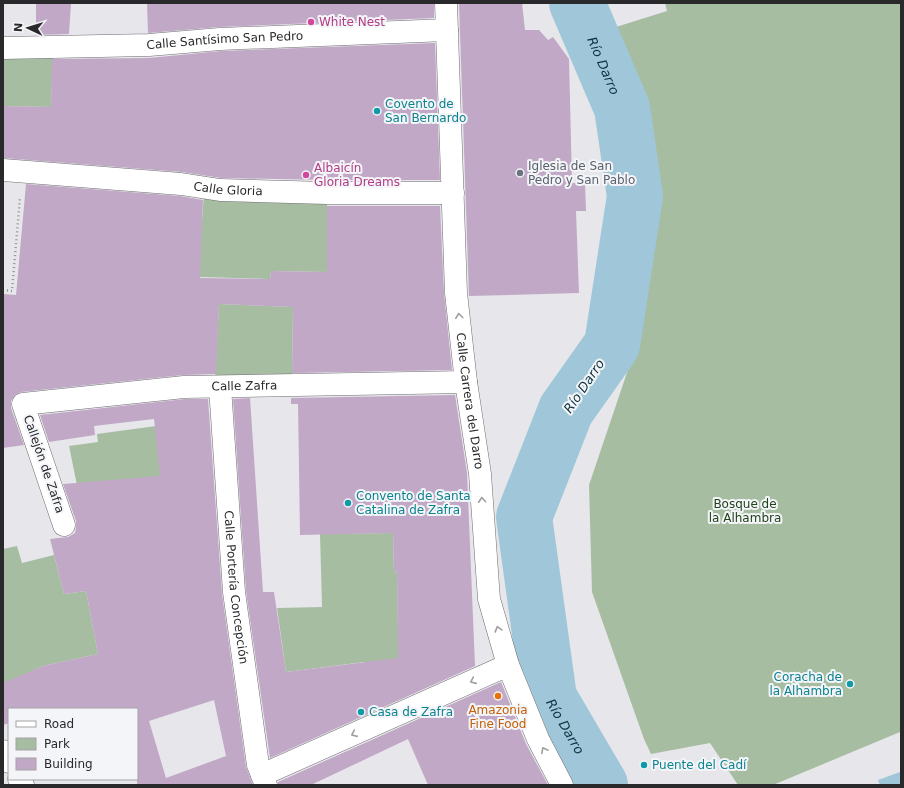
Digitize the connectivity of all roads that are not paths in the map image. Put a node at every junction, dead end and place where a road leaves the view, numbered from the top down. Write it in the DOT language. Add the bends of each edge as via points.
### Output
graph roads {
  1 [pos="446,3"];
  2 [pos="447,30"];
  3 [pos="3,48"];
  4 [pos="13,171"];
  5 [pos="453,193"];
  6 [pos="466,382"];
  7 [pos="220,386"];
  8 [pos="23,404"];
  9 [pos="64,525"];
  10 [pos="508,665"];
  11 [pos="3,751"];
  12 [pos="8,760"];
  13 [pos="264,780"];
  14 [pos="562,785"];
  1 -- 2 [label="street, Calle Carrera del Darro"];
  2 -- 3 [label="street, Calle Santísimo San Pedro"];
  2 -- 5 [label="street, Calle Carrera del Darro"];
  4 -- 5 [label="street, Calle Gloria" via="181,184 220,190"];
  6 -- 5 [label="street, Calle Carrera del Darro, one-way" via="456,293"];
  6 -- 7 [label="street, Calle Zafra"];
  10 -- 6 [label="street, Calle Carrera del Darro, one-way" via="489,599 480,474"];
  7 -- 8 [label="street, Calle Zafra" via="184,387"];
  7 -- 13 [label="street, Calle Portería Concepción" via="234,592 258,765"];
  8 -- 9 [label="street, Callejón de Zafra"];
  10 -- 13 [label="street, one-way"];
  14 -- 10 [label="street, Calle Carrera del Darro, one-way" via="538,739"];
  11 -- 12 [label="street"];
}
